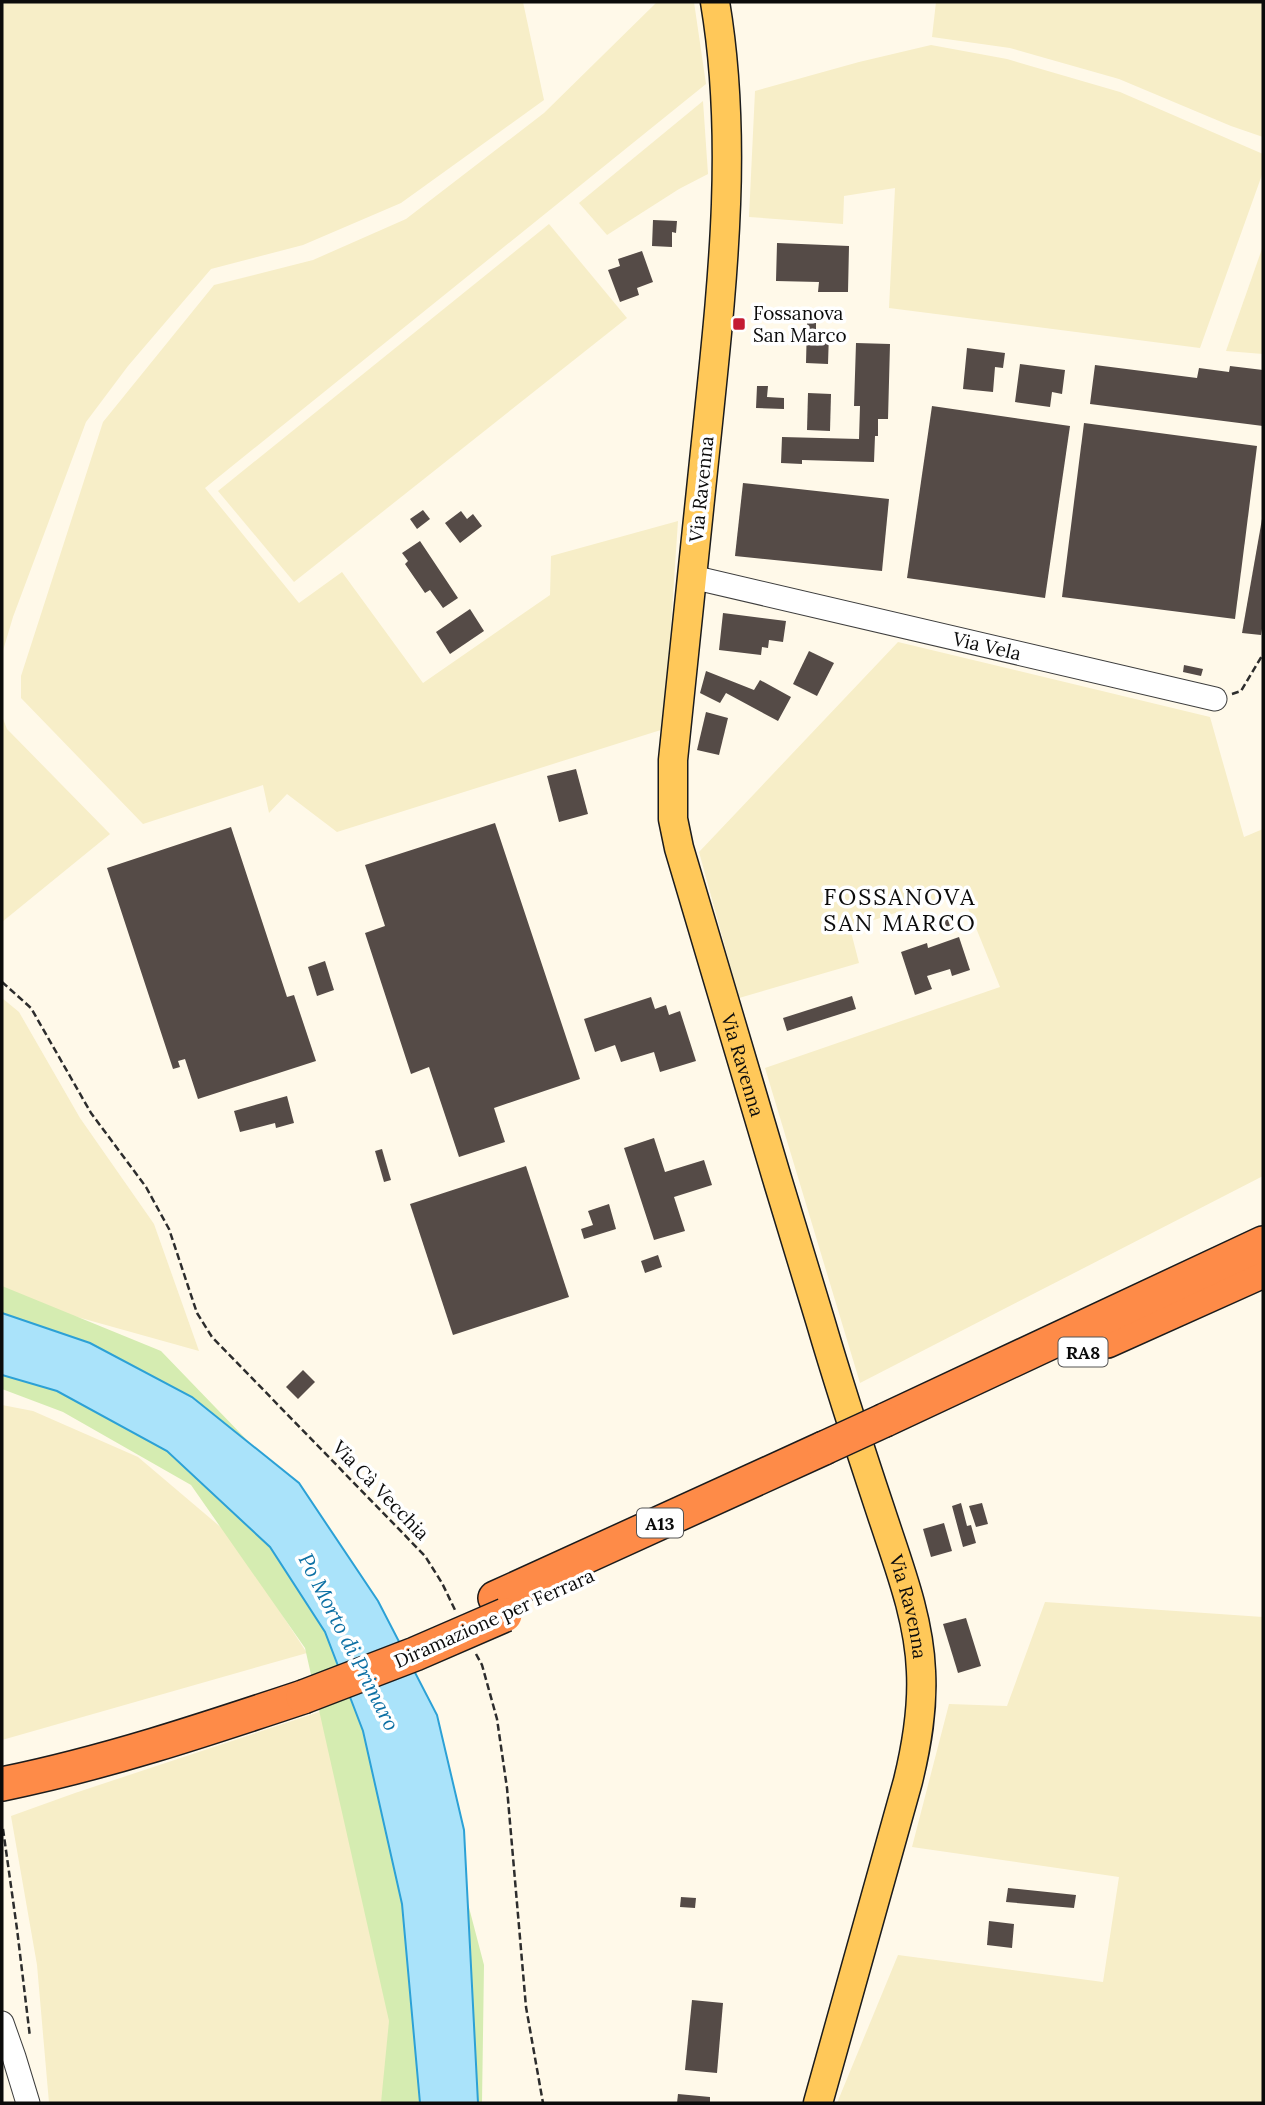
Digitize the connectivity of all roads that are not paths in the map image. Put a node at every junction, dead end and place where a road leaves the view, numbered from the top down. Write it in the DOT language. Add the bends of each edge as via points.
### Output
graph roads {
  1 [pos="715,2"];
  2 [pos="692,577"];
  3 [pos="1215,699"];
  4 [pos="1263,1243"];
  5 [pos="1263,1271"];
  6 [pos="926,1412"];
  7 [pos="301,1687"];
  8 [pos="2,1765"];
  9 [pos="2,1784"];
  10 [pos="2,2023"];
  11 [pos="28,2103"];
  12 [pos="818,2103"];
  1 -- 2 [label="main road, Via Ravenna" via="726,90 721,292"];
  2 -- 3 [label="street, Via Vela"];
  2 -- 12 [label="main road, Via Ravenna" via="672,791 678,848 904,1584 921,1668 918,1739"];
  4 -- 6 [label="highway, RA8"];
  5 -- 6 [label="highway, RA8"];
  6 -- 7 [label="highway, Diramazione per Ferrara / A13, bridge" via="500,1606 415,1654"];
  7 -- 8 [label="highway, Diramazione per Ferrara / A13" via="227,1702"];
  7 -- 9 [label="highway, Diramazione per Ferrara / A13" via="138,1750"];
  10 -- 11 [label="street"];
}
